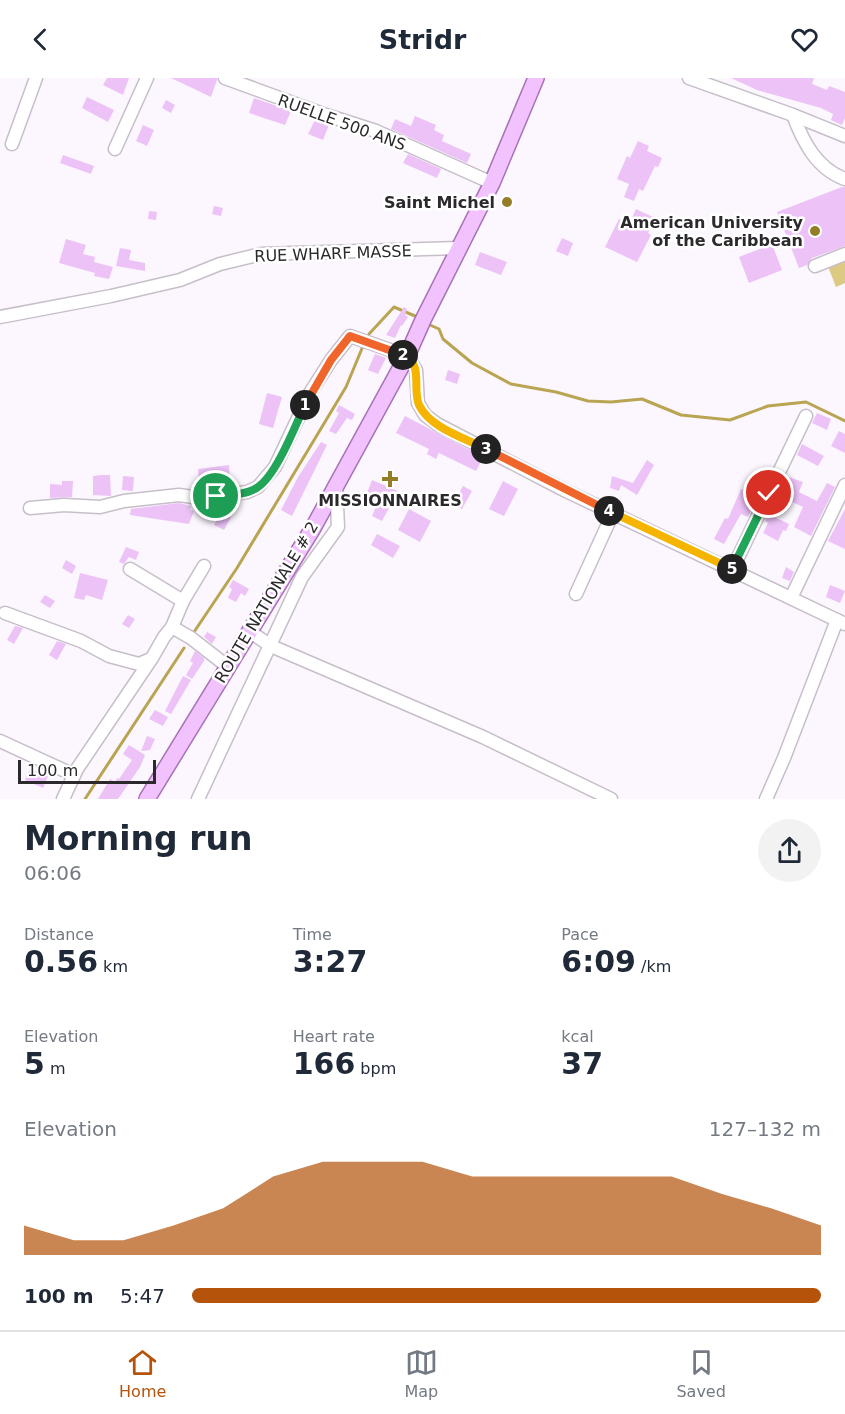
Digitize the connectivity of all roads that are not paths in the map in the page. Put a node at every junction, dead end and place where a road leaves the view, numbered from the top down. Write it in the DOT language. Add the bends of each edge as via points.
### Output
graph roads {
  1 [pos="36,78"];
  2 [pos="147,78"];
  3 [pos="227,78"];
  4 [pos="536,78"];
  5 [pos="689,78"];
  6 [pos="794,115"];
  7 [pos="845,136"];
  8 [pos="12,144"];
  9 [pos="115,149"];
  10 [pos="845,179"];
  11 [pos="492,183"];
  12 [pos="458,248"];
  13 [pos="845,254"];
  14 [pos="815,266"];
  15 [pos="0,317"];
  16 [pos="407,356"];
  17 [pos="806,416"];
  18 [pos="336,483"];
  19 [pos="845,485"];
  20 [pos="30,508"];
  21 [pos="613,513"];
  22 [pos="204,566"];
  23 [pos="130,569"];
  24 [pos="732,570"];
  25 [pos="576,594"];
  26 [pos="791,598"];
  27 [pos="183,601"];
  28 [pos="5,613"];
  29 [pos="841,622"];
  30 [pos="172,627"];
  31 [pos="249,631"];
  32 [pos="271,646"];
  33 [pos="152,658"];
  34 [pos="227,666"];
  35 [pos="0,741"];
  36 [pos="74,775"];
  37 [pos="63,799"];
  38 [pos="147,799"];
  39 [pos="198,799"];
  40 [pos="611,799"];
  41 [pos="766,799"];
  1 -- 8 [label="street"];
  2 -- 9 [label="street"];
  3 -- 11 [label="street, RUELLE 500 ANS" via="376,131"];
  4 -- 11 [label="main road, ROUTE NATIONALE # 2"];
  5 -- 6 [label="street"];
  6 -- 7 [label="street"];
  6 -- 10 [label="street" via="814,156 832,174"];
  11 -- 12 [label="main road, ROUTE NATIONALE # 2"];
  12 -- 15 [label="street, RUE WHARF MASSE" via="261,254 220,264 180,280"];
  12 -- 16 [label="main road, ROUTE NATIONALE # 2"];
  13 -- 14 [label="street"];
  16 -- 18 [label="main road, ROUTE NATIONALE # 2"];
  16 -- 20 [label="street" via="350,336 310,393 275,467 258,487 247,492 199,498 156,497 100,507"];
  16 -- 21 [label="street" via="416,370 418,404 425,415"];
  17 -- 24 [label="street"];
  18 -- 31 [label="main road, ROUTE NATIONALE # 2"];
  18 -- 32 [label="street" via="338,527 303,578"];
  19 -- 26 [label="street"];
  21 -- 24 [label="street"];
  21 -- 25 [label="street"];
  22 -- 27 [label="street"];
  23 -- 27 [label="street"];
  24 -- 26 [label="street"];
  26 -- 29 [label="street"];
  27 -- 30 [label="street"];
  28 -- 33 [label="street" via="109,656 139,664"];
  29 -- 41 [label="street"];
  30 -- 33 [label="street"];
  30 -- 34 [label="street"];
  31 -- 32 [label="street"];
  31 -- 34 [label="main road, ROUTE NATIONALE # 2"];
  32 -- 39 [label="street"];
  32 -- 40 [label="street" via="483,737"];
  33 -- 36 [label="street"];
  34 -- 38 [label="main road, ROUTE NATIONALE # 2"];
  35 -- 36 [label="street"];
  36 -- 37 [label="street"];
}
